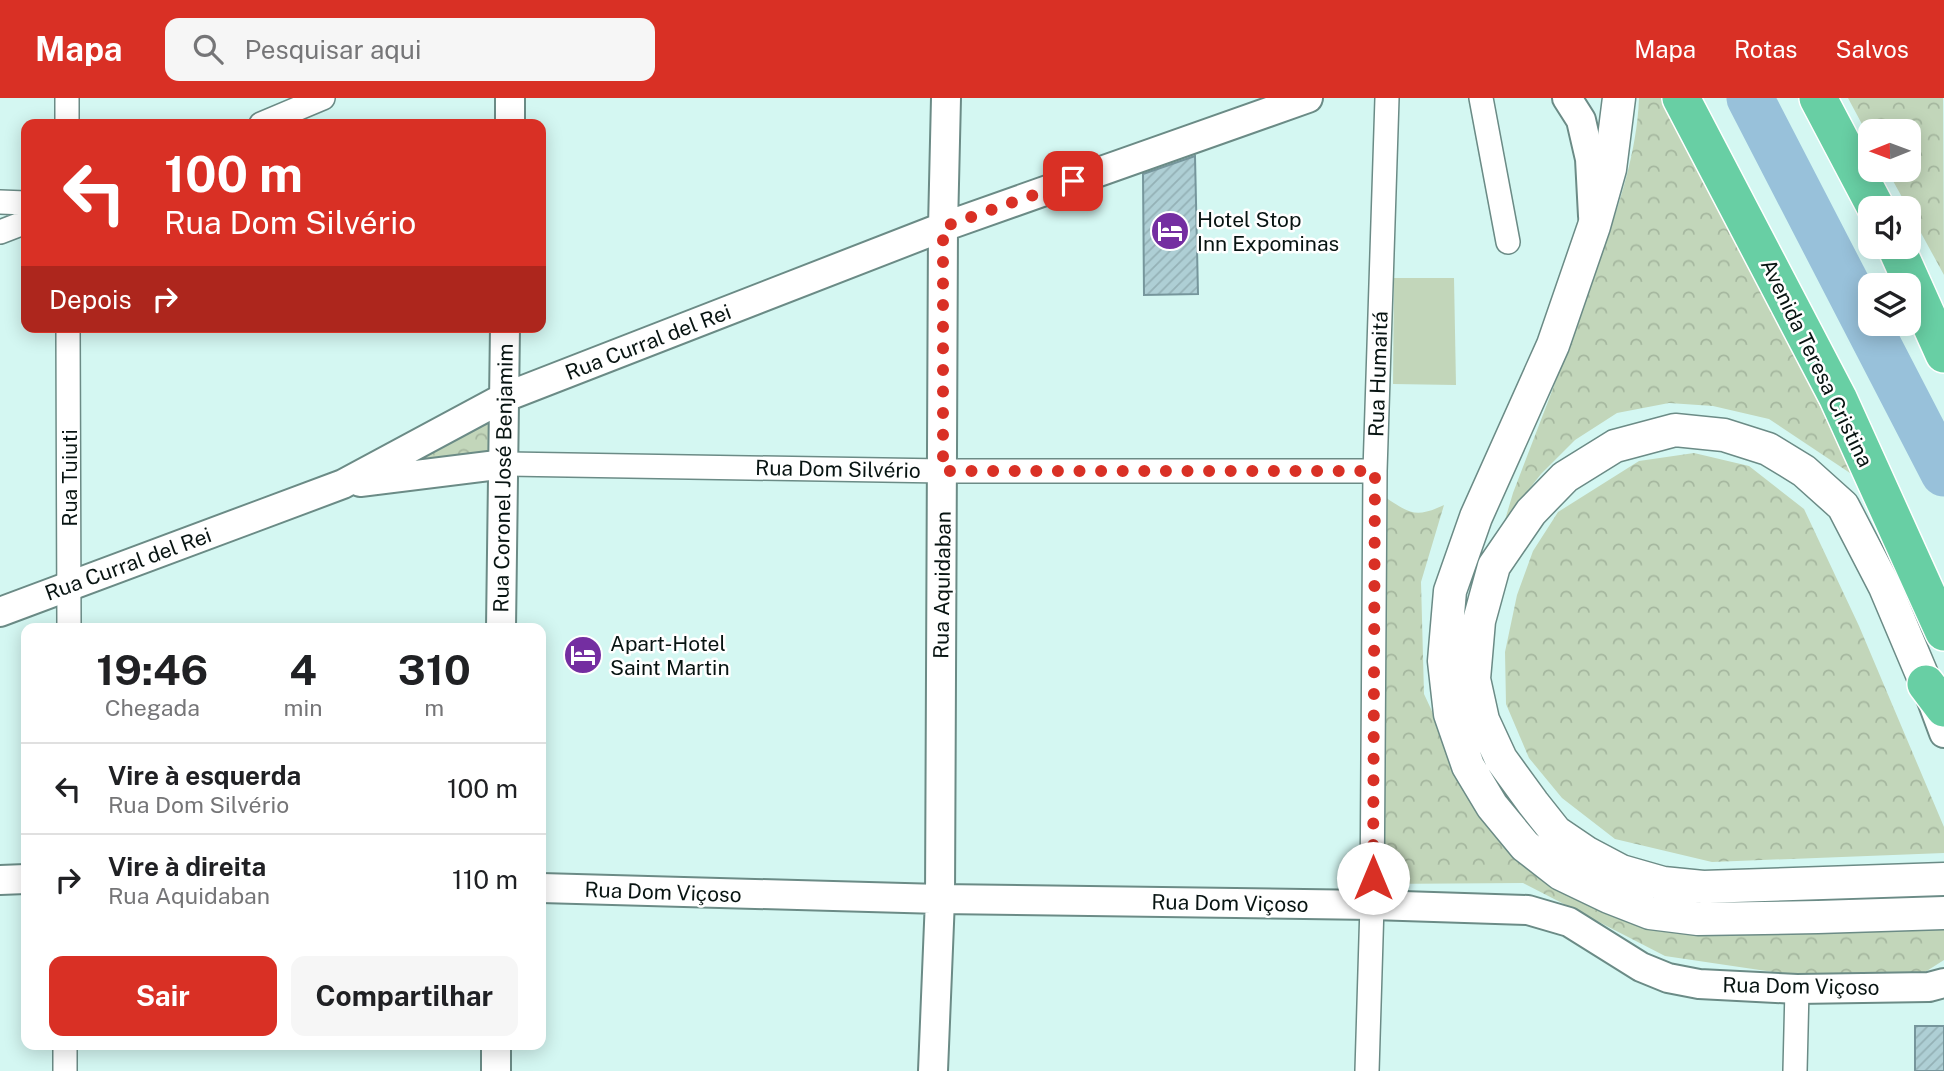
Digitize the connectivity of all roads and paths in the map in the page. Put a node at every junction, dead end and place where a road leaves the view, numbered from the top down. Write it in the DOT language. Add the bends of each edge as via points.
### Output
graph roads {
  1 [pos="67,98"];
  2 [pos="323,98"];
  3 [pos="510,98"];
  4 [pos="946,98"];
  5 [pos="1308,98"];
  6 [pos="1387,98"];
  7 [pos="1481,98"];
  8 [pos="1567,98"];
  9 [pos="1619,98"];
  10 [pos="1681,98"];
  11 [pos="1818,98"];
  12 [pos="67,119"];
  13 [pos="273,119"];
  14 [pos="510,119"];
  15 [pos="1870,196"];
  16 [pos="0,202"];
  17 [pos="21,203"];
  18 [pos="21,224"];
  19 [pos="1594,226"];
  20 [pos="943,227"];
  21 [pos="0,232"];
  22 [pos="1508,242"];
  23 [pos="1901,259"];
  24 [pos="1904,259"];
  25 [pos="1944,321"];
  26 [pos="68,333"];
  27 [pos="505,333"];
  28 [pos="1944,354"];
  29 [pos="503,398"];
  30 [pos="505,464"];
  31 [pos="943,471"];
  32 [pos="1375,471"];
  33 [pos="343,484"];
  34 [pos="70,586"];
  35 [pos="0,612"];
  36 [pos="69,623"];
  37 [pos="501,623"];
  38 [pos="1944,632"];
  39 [pos="1935,696"];
  40 [pos="1944,733"];
  41 [pos="21,879"];
  42 [pos="1944,879"];
  43 [pos="0,880"];
  44 [pos="546,888"];
  45 [pos="940,899"];
  46 [pos="1372,905"];
  47 [pos="1944,913"];
  48 [pos="1944,983"];
  49 [pos="1797,989"];
  50 [pos="65,1050"];
  51 [pos="496,1050"];
  52 [pos="65,1071"];
  53 [pos="496,1071"];
  54 [pos="933,1071"];
  55 [pos="1367,1071"];
  56 [pos="1795,1071"];
  1 -- 12 [label="street"];
  2 -- 13 [label="street"];
  3 -- 14 [label="street"];
  4 -- 20 [label="street, Rua Aquidaban"];
  5 -- 20 [label="street, Rua Curral del Rei"];
  6 -- 32 [label="street, Rua Humaitá"];
  7 -- 22 [label="street"];
  8 -- 19 [label="street" via="1581,120 1590,159"];
  9 -- 19 [label="main road" via="1610,169"];
  10 -- 38 [label="highway, Avenida Teresa Cristina" via="1838,398"];
  11 -- 15 [label="highway"];
  16 -- 17 [label="street"];
  18 -- 21 [label="street"];
  19 -- 47 [label="main road" via="1553,345 1476,517 1450,591 1444,661 1450,714 1468,766 1492,806 1525,846 1561,874 1650,913 1698,919"];
  20 -- 29 [label="street, Rua Curral del Rei"];
  20 -- 31 [label="street, Rua Aquidaban"];
  23 -- 28 [label="highway"];
  24 -- 25 [label="highway"];
  26 -- 34 [label="street, Rua Tuiuti"];
  27 -- 29 [label="street, Rua Coronel José Benjamim"];
  29 -- 30 [label="street, Rua Coronel José Benjamim"];
  29 -- 33 [label="street, Rua Curral del Rei"];
  30 -- 31 [label="street, Rua Dom Silvério"];
  30 -- 33 [label="street, Rua Dom Silvério"];
  30 -- 37 [label="street, Rua Coronel José Benjamim"];
  31 -- 32 [label="street, Rua Dom Silvério"];
  31 -- 45 [label="street, Rua Aquidaban"];
  32 -- 46 [label="street, Rua Humaitá"];
  33 -- 34 [label="street, Rua Curral del Rei"];
  34 -- 35 [label="street, Rua Curral del Rei"];
  34 -- 36 [label="street, Rua Tuiuti"];
  39 -- 40 [label="street"];
  39 -- 42 [label="main road" via="1843,506 1804,471 1768,449 1724,435 1675,430 1615,446 1565,477 1531,512 1494,566 1479,621 1474,679 1483,720 1501,759 1556,832 1587,853 1663,883 1703,887"];
  41 -- 43 [label="street"];
  44 -- 45 [label="street, Rua Dom Viçoso"];
  45 -- 46 [label="street, Rua Dom Viçoso"];
  45 -- 54 [label="street, Rua Aquidaban"];
  46 -- 49 [label="street, Rua Dom Viçoso" via="1528,910 1569,922 1641,967 1668,978"];
  46 -- 55 [label="street, Rua Humaitá"];
  48 -- 49 [label="street, Rua Dom Viçoso"];
  49 -- 56 [label="street"];
  50 -- 52 [label="street"];
  51 -- 53 [label="street"];
}
